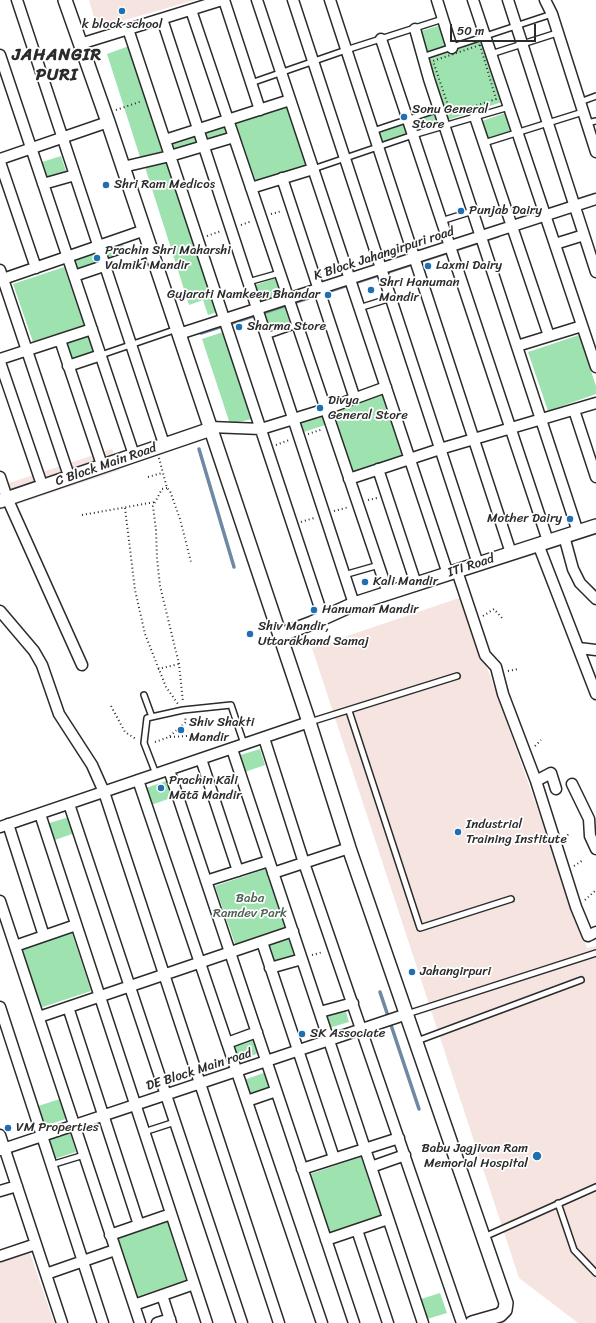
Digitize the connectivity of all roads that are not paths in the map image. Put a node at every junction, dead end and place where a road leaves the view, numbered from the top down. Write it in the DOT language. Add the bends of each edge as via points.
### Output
graph roads {
  1 [pos="17,0"];
  2 [pos="65,0"];
  3 [pos="223,0"];
  4 [pos="257,0"];
  5 [pos="293,0"];
  6 [pos="437,0"];
  7 [pos="473,0"];
  8 [pos="508,0"];
  9 [pos="545,0"];
  10 [pos="333,1"];
  11 [pos="191,10"];
  12 [pos="552,14"];
  13 [pos="162,19"];
  14 [pos="443,20"];
  15 [pos="516,27"];
  16 [pos="128,29"];
  17 [pos="414,29"];
  18 [pos="558,33"];
  19 [pos="485,37"];
  20 [pos="381,39"];
  21 [pos="80,44"];
  22 [pos="522,44"];
  23 [pos="452,48"];
  24 [pos="346,50"];
  25 [pos="491,54"];
  26 [pos="0,55"];
  27 [pos="422,57"];
  28 [pos="313,62"];
  29 [pos="281,73"];
  30 [pos="251,83"];
  31 [pos="596,96"];
  32 [pos="290,100"];
  33 [pos="580,102"];
  34 [pos="509,107"];
  35 [pos="439,109"];
  36 [pos="260,110"];
  37 [pos="583,112"];
  38 [pos="475,117"];
  39 [pos="107,118"];
  40 [pos="228,120"];
  41 [pos="408,120"];
  42 [pos="591,122"];
  43 [pos="548,124"];
  44 [pos="445,126"];
  45 [pos="198,129"];
  46 [pos="373,131"];
  47 [pos="518,134"];
  48 [pos="413,135"];
  49 [pos="234,137"];
  50 [pos="63,138"];
  51 [pos="165,140"];
  52 [pos="484,143"];
  53 [pos="204,146"];
  54 [pos="378,146"];
  55 [pos="31,148"];
  56 [pos="596,152"];
  57 [pos="170,156"];
  58 [pos="345,158"];
  59 [pos="0,160"];
  60 [pos="123,167"];
  61 [pos="313,169"];
  62 [pos="75,175"];
  63 [pos="282,178"];
  64 [pos="43,184"];
  65 [pos="251,188"];
  66 [pos="596,199"];
  67 [pos="574,206"];
  68 [pos="473,210"];
  69 [pos="545,215"];
  70 [pos="441,221"];
  71 [pos="512,226"];
  72 [pos="145,230"];
  73 [pos="584,235"];
  74 [pos="481,236"];
  75 [pos="555,244"];
  76 [pos="99,246"];
  77 [pos="450,246"];
  78 [pos="151,250"];
  79 [pos="68,257"];
  80 [pos="415,257"];
  81 [pos="105,266"];
  82 [pos="36,268"];
  83 [pos="381,268"];
  84 [pos="596,272"];
  85 [pos="280,273"];
  86 [pos="1,276"];
  87 [pos="74,276"];
  88 [pos="350,279"];
  89 [pos="248,282"];
  90 [pos="319,289"];
  91 [pos="391,298"];
  92 [pos="289,299"];
  93 [pos="360,308"];
  94 [pos="257,309"];
  95 [pos="224,319"];
  96 [pos="297,325"];
  97 [pos="582,326"];
  98 [pos="92,329"];
  99 [pos="178,331"];
  100 [pos="266,336"];
  101 [pos="549,336"];
  102 [pos="60,340"];
  103 [pos="131,344"];
  104 [pos="517,346"];
  105 [pos="27,351"];
  106 [pos="101,355"];
  107 [pos="0,359"];
  108 [pos="0,362"];
  109 [pos="68,366"];
  110 [pos="596,367"];
  111 [pos="386,387"];
  112 [pos="355,399"];
  113 [pos="596,403"];
  114 [pos="326,409"];
  115 [pos="574,410"];
  116 [pos="293,419"];
  117 [pos="541,421"];
  118 [pos="210,426"];
  119 [pos="261,429"];
  120 [pos="509,429"];
  121 [pos="475,439"];
  122 [pos="159,443"];
  123 [pos="440,449"];
  124 [pos="133,452"];
  125 [pos="100,459"];
  126 [pos="410,459"];
  127 [pos="378,469"];
  128 [pos="67,470"];
  129 [pos="0,477"];
  130 [pos="596,478"];
  131 [pos="40,479"];
  132 [pos="350,479"];
  133 [pos="3,496"];
  134 [pos="596,526"];
  135 [pos="578,532"];
  136 [pos="564,536"];
  137 [pos="543,543"];
  138 [pos="511,553"];
  139 [pos="478,564"];
  140 [pos="379,565"];
  141 [pos="452,572"];
  142 [pos="344,575"];
  143 [pos="416,584"];
  144 [pos="388,593"];
  145 [pos="596,599"];
  146 [pos="354,604"];
  147 [pos="0,611"];
  148 [pos="323,617"];
  149 [pos="280,635"];
  150 [pos="579,648"];
  151 [pos="596,650"];
  152 [pos="82,665"];
  153 [pos="457,676"];
  154 [pos="593,677"];
  155 [pos="596,694"];
  156 [pos="144,695"];
  157 [pos="350,711"];
  158 [pos="152,717"];
  159 [pos="310,722"];
  160 [pos="264,738"];
  161 [pos="244,744"];
  162 [pos="232,749"];
  163 [pos="201,759"];
  164 [pos="169,770"];
  165 [pos="156,774"];
  166 [pos="138,780"];
  167 [pos="536,781"];
  168 [pos="572,784"];
  169 [pos="556,789"];
  170 [pos="104,792"];
  171 [pos="69,804"];
  172 [pos="40,814"];
  173 [pos="4,826"];
  174 [pos="349,848"];
  175 [pos="596,849"];
  176 [pos="269,861"];
  177 [pos="304,864"];
  178 [pos="238,871"];
  179 [pos="273,873"];
  180 [pos="206,881"];
  181 [pos="511,899"];
  182 [pos="0,901"];
  183 [pos="76,925"];
  184 [pos="292,931"];
  185 [pos="596,932"];
  186 [pos="44,936"];
  187 [pos="262,942"];
  188 [pos="15,946"];
  189 [pos="230,952"];
  190 [pos="596,953"];
  191 [pos="302,959"];
  192 [pos="200,963"];
  193 [pos="270,968"];
  194 [pos="164,974"];
  195 [pos="581,980"];
  196 [pos="129,986"];
  197 [pos="100,996"];
  198 [pos="353,1003"];
  199 [pos="0,1007"];
  200 [pos="68,1007"];
  201 [pos="320,1012"];
  202 [pos="407,1014"];
  203 [pos="38,1017"];
  204 [pos="362,1029"];
  205 [pos="257,1032"];
  206 [pos="329,1040"];
  207 [pos="416,1041"];
  208 [pos="227,1043"];
  209 [pos="298,1051"];
  210 [pos="266,1061"];
  211 [pos="236,1071"];
  212 [pos="200,1083"];
  213 [pos="276,1091"];
  214 [pos="166,1095"];
  215 [pos="247,1101"];
  216 [pos="135,1105"];
  217 [pos="103,1116"];
  218 [pos="175,1122"];
  219 [pos="74,1125"];
  220 [pos="144,1132"];
  221 [pos="0,1135"];
  222 [pos="42,1136"];
  223 [pos="399,1138"];
  224 [pos="365,1148"];
  225 [pos="2,1149"];
  226 [pos="84,1155"];
  227 [pos="405,1155"];
  228 [pos="334,1158"];
  229 [pos="51,1165"];
  230 [pos="371,1167"];
  231 [pos="302,1168"];
  232 [pos="17,1186"];
  233 [pos="596,1187"];
  234 [pos="0,1191"];
  235 [pos="558,1203"];
  236 [pos="171,1214"];
  237 [pos="388,1219"];
  238 [pos="139,1225"];
  239 [pos="357,1230"];
  240 [pos="110,1234"];
  241 [pos="483,1238"];
  242 [pos="326,1240"];
  243 [pos="36,1244"];
  244 [pos="115,1250"];
  245 [pos="0,1256"];
  246 [pos="82,1261"];
  247 [pos="596,1273"];
  248 [pos="46,1274"];
  249 [pos="194,1284"];
  250 [pos="162,1295"];
  251 [pos="134,1305"];
  252 [pos="171,1321"];
  253 [pos="62,1323"];
  254 [pos="103,1323"];
  255 [pos="140,1323"];
  256 [pos="157,1323"];
  257 [pos="207,1323"];
  258 [pos="242,1323"];
  259 [pos="279,1323"];
  260 [pos="322,1323"];
  261 [pos="354,1323"];
  262 [pos="388,1323"];
  263 [pos="423,1323"];
  264 [pos="462,1323"];
  265 [pos="472,1323"];
  1 -- 50 [label="street"];
  2 -- 21 [label="street"];
  3 -- 11 [label="street"];
  3 -- 30 [label="street"];
  4 -- 29 [label="street"];
  5 -- 28 [label="street"];
  6 -- 14 [label="street"];
  7 -- 19 [label="street"];
  8 -- 15 [label="street"];
  9 -- 12 [label="street"];
  10 -- 24 [label="street"];
  11 -- 13 [label="street"];
  11 -- 40 [label="street"];
  12 -- 15 [label="lane"];
  12 -- 18 [label="street"];
  13 -- 16 [label="street"];
  13 -- 45 [label="street"];
  14 -- 17 [label="lane"];
  14 -- 23 [label="street"];
  15 -- 19 [label="lane"];
  15 -- 22 [label="street"];
  16 -- 21 [label="street"];
  16 -- 51 [label="street"];
  17 -- 20 [label="lane"];
  17 -- 27 [label="street"];
  18 -- 22 [label="lane"];
  18 -- 33 [label="street"];
  19 -- 23 [label="lane"];
  19 -- 25 [label="street"];
  20 -- 24 [label="lane"];
  20 -- 41 [label="street"];
  21 -- 39 [label="street"];
  22 -- 25 [label="lane"];
  22 -- 43 [label="street"];
  23 -- 27 [label="lane"];
  24 -- 28 [label="lane"];
  24 -- 46 [label="street"];
  25 -- 34 [label="street"];
  26 -- 55 [label="street"];
  27 -- 35 [label="street"];
  28 -- 29 [label="lane"];
  28 -- 58 [label="street"];
  29 -- 30 [label="lane"];
  29 -- 32 [label="street"];
  30 -- 36 [label="street"];
  31 -- 33 [label="lane"];
  32 -- 36 [label="street"];
  32 -- 61 [label="street"];
  33 -- 37 [label="street"];
  34 -- 38 [label="lane"];
  34 -- 47 [label="street"];
  35 -- 41 [label="lane"];
  35 -- 44 [label="street"];
  36 -- 40 [label="street"];
  37 -- 42 [label="street"];
  37 -- 43 [label="lane"];
  38 -- 44 [label="lane"];
  38 -- 52 [label="street"];
  39 -- 50 [label="street"];
  39 -- 60 [label="street"];
  40 -- 45 [label="street"];
  40 -- 49 [label="street"];
  41 -- 46 [label="lane"];
  41 -- 48 [label="street"];
  42 -- 56 [label="street"];
  43 -- 47 [label="lane"];
  43 -- 67 [label="street"];
  44 -- 48 [label="lane"];
  44 -- 68 [label="street"];
  45 -- 51 [label="street"];
  45 -- 53 [label="street"];
  46 -- 54 [label="street"];
  47 -- 52 [label="lane"];
  47 -- 69 [label="street"];
  48 -- 54 [label="lane"];
  48 -- 70 [label="street"];
  49 -- 53 [label="street"];
  49 -- 65 [label="street"];
  50 -- 55 [label="street"];
  50 -- 62 [label="street"];
  51 -- 57 [label="street"];
  52 -- 71 [label="street"];
  53 -- 57 [label="street"];
  53 -- 89 [label="street"];
  54 -- 58 [label="lane"];
  54 -- 80 [label="street"];
  55 -- 59 [label="street"];
  55 -- 64 [label="street"];
  57 -- 60 [label="street"];
  57 -- 95 [label="street"];
  58 -- 61 [label="lane"];
  58 -- 83 [label="street"];
  59 -- 82 [label="street"];
  60 -- 72 [label="street"];
  61 -- 63 [label="street"];
  61 -- 88 [label="street"];
  62 -- 64 [label="street"];
  62 -- 76 [label="street"];
  63 -- 65 [label="street"];
  63 -- 90 [label="street"];
  64 -- 79 [label="street"];
  65 -- 85 [label="street"];
  66 -- 67 [label="street, K Block Jahangirpuri road"];
  67 -- 69 [label="street, K Block Jahangirpuri road"];
  67 -- 73 [label="street"];
  68 -- 70 [label="lane"];
  68 -- 74 [label="street"];
  69 -- 71 [label="street, K Block Jahangirpuri road"];
  69 -- 75 [label="street"];
  70 -- 77 [label="street"];
  71 -- 74 [label="street, K Block Jahangirpuri road"];
  71 -- 101 [label="street"];
  72 -- 76 [label="street"];
  72 -- 78 [label="street"];
  73 -- 75 [label="street"];
  73 -- 84 [label="street"];
  74 -- 77 [label="street, K Block Jahangirpuri road"];
  74 -- 104 [label="street"];
  75 -- 97 [label="street"];
  76 -- 79 [label="street"];
  76 -- 81 [label="street"];
  77 -- 80 [label="street, K Block Jahangirpuri road"];
  77 -- 120 [label="street"];
  78 -- 81 [label="street"];
  78 -- 99 [label="street"];
  79 -- 82 [label="street"];
  79 -- 87 [label="street"];
  80 -- 83 [label="street, K Block Jahangirpuri road"];
  80 -- 121 [label="street"];
  81 -- 87 [label="street"];
  81 -- 103 [label="street"];
  82 -- 86 [label="street"];
  83 -- 88 [label="street, K Block Jahangirpuri road"];
  83 -- 91 [label="street"];
  85 -- 89 [label="lane"];
  85 -- 92 [label="street"];
  86 -- 105 [label="street"];
  87 -- 98 [label="street"];
  88 -- 90 [label="street, K Block Jahangirpuri road"];
  88 -- 93 [label="street"];
  89 -- 94 [label="street"];
  90 -- 92 [label="street, K Block Jahangirpuri road"];
  90 -- 112 [label="street"];
  91 -- 93 [label="lane"];
  91 -- 123 [label="street"];
  92 -- 94 [label="street, K Block Jahangirpuri road"];
  92 -- 96 [label="street"];
  93 -- 111 [label="street"];
  94 -- 95 [label="street, K Block Jahangirpuri road"];
  94 -- 100 [label="street"];
  95 -- 99 [label="street, K Block Jahangirpuri road"];
  95 -- 119 [label="street"];
  96 -- 100 [label="lane"];
  96 -- 114 [label="street"];
  97 -- 101 [label="street"];
  97 -- 110 [label="street"];
  98 -- 102 [label="street"];
  98 -- 106 [label="street"];
  99 -- 103 [label="lane"];
  99 -- 118 [label="street"];
  100 -- 116 [label="street"];
  101 -- 104 [label="street"];
  102 -- 105 [label="street"];
  102 -- 109 [label="street"];
  103 -- 106 [label="lane"];
  103 -- 122 [label="street"];
  104 -- 117 [label="street"];
  105 -- 107 [label="street"];
  105 -- 128 [label="street"];
  106 -- 109 [label="street"];
  106 -- 124 [label="street"];
  108 -- 131 [label="street"];
  109 -- 125 [label="street"];
  111 -- 112 [label="street"];
  111 -- 126 [label="street"];
  112 -- 114 [label="street"];
  113 -- 115 [label="street"];
  114 -- 116 [label="street"];
  114 -- 132 [label="street"];
  115 -- 117 [label="street"];
  115 -- 130 [label="street"];
  116 -- 119 [label="street"];
  116 -- 142 [label="street"];
  117 -- 120 [label="street"];
  117 -- 135 [label="street"];
  118 -- 119 [label="street"];
  118 -- 122 [label="street, C Block Main Road"];
  118 -- 149 [label="street"];
  119 -- 148 [label="street"];
  120 -- 121 [label="street"];
  120 -- 137 [label="street"];
  121 -- 123 [label="street"];
  121 -- 138 [label="street"];
  122 -- 124 [label="street, C Block Main Road"];
  123 -- 126 [label="street"];
  123 -- 139 [label="street"];
  124 -- 125 [label="street, C Block Main Road"];
  124 -- 133 [label="street, C Block Main Road"];
  125 -- 128 [label="street, C Block Main Road"];
  126 -- 127 [label="street"];
  126 -- 141 [label="street"];
  127 -- 132 [label="street"];
  127 -- 143 [label="street"];
  128 -- 131 [label="street, C Block Main Road"];
  129 -- 133 [label="street"];
  131 -- 133 [label="street, C Block Main Road"];
  132 -- 140 [label="street"];
  133 -- 152 [label="street"];
  134 -- 135 [label="street, ITI Road"];
  135 -- 136 [label="street, ITI Road"];
  136 -- 137 [label="street, ITI Road"];
  136 -- 145 [label="street" via="573,569 580,583"];
  137 -- 138 [label="street, ITI Road"];
  137 -- 150 [label="street"];
  138 -- 139 [label="street, ITI Road"];
  139 -- 141 [label="street, ITI Road"];
  140 -- 142 [label="lane"];
  140 -- 144 [label="street"];
  141 -- 143 [label="street, ITI Road"];
  141 -- 167 [label="street" via="485,655 496,667 503,694"];
  142 -- 146 [label="street"];
  143 -- 144 [label="street, ITI Road"];
  144 -- 146 [label="street, ITI Road"];
  146 -- 148 [label="street, ITI Road"];
  147 -- 170 [label="street" via="34,651 42,665 59,714 92,765"];
  148 -- 149 [label="street, ITI Road"];
  149 -- 159 [label="street"];
  150 -- 151 [label="street"];
  150 -- 154 [label="street"];
  153 -- 157 [label="lane"];
  154 -- 155 [label="street"];
  156 -- 158 [label="lane"];
  157 -- 159 [label="lane"];
  157 -- 181 [label="lane" via="420,928"];
  158 -- 161 [label="lane" via="183,710 231,705"];
  158 -- 165 [label="lane" via="147,718 144,743"];
  159 -- 160 [label="street"];
  159 -- 174 [label="street"];
  160 -- 161 [label="street"];
  160 -- 177 [label="street"];
  161 -- 162 [label="street"];
  162 -- 163 [label="street"];
  162 -- 176 [label="street"];
  163 -- 164 [label="street"];
  163 -- 178 [label="street"];
  164 -- 165 [label="street"];
  164 -- 180 [label="street"];
  165 -- 166 [label="street"];
  166 -- 170 [label="street"];
  166 -- 192 [label="street"];
  167 -- 169 [label="street" via="551,774"];
  167 -- 185 [label="street" via="575,904 588,936"];
  168 -- 175 [label="street" via="589,819 590,836"];
  170 -- 171 [label="street"];
  170 -- 194 [label="street"];
  171 -- 172 [label="street"];
  171 -- 196 [label="street"];
  172 -- 173 [label="street"];
  172 -- 183 [label="street"];
  173 -- 186 [label="street"];
  174 -- 177 [label="street"];
  174 -- 202 [label="street"];
  176 -- 178 [label="street"];
  176 -- 179 [label="street"];
  177 -- 179 [label="street"];
  177 -- 198 [label="street"];
  178 -- 180 [label="street"];
  179 -- 184 [label="street"];
  180 -- 189 [label="street"];
  182 -- 188 [label="street"];
  183 -- 186 [label="street"];
  183 -- 197 [label="street"];
  184 -- 187 [label="street"];
  184 -- 191 [label="street"];
  186 -- 188 [label="street"];
  187 -- 189 [label="street"];
  187 -- 193 [label="street"];
  188 -- 203 [label="street"];
  189 -- 192 [label="street"];
  189 -- 205 [label="street"];
  190 -- 202 [label="lane"];
  191 -- 193 [label="street"];
  191 -- 201 [label="street"];
  192 -- 194 [label="street"];
  192 -- 208 [label="street"];
  193 -- 209 [label="street"];
  194 -- 196 [label="street"];
  194 -- 212 [label="street"];
  195 -- 207 [label="lane"];
  196 -- 197 [label="street"];
  196 -- 214 [label="street"];
  197 -- 200 [label="street"];
  197 -- 216 [label="street"];
  198 -- 201 [label="street"];
  198 -- 204 [label="street"];
  199 -- 222 [label="street"];
  200 -- 203 [label="street"];
  200 -- 217 [label="street"];
  201 -- 206 [label="street"];
  202 -- 204 [label="street, DE Block Main road"];
  202 -- 207 [label="street"];
  203 -- 219 [label="street"];
  204 -- 206 [label="street, DE Block Main road"];
  204 -- 223 [label="street"];
  205 -- 208 [label="street"];
  205 -- 210 [label="street"];
  206 -- 209 [label="street, DE Block Main road"];
  206 -- 224 [label="street"];
  207 -- 241 [label="street"];
  208 -- 211 [label="street"];
  209 -- 210 [label="street, DE Block Main road"];
  209 -- 228 [label="street"];
  210 -- 211 [label="street, DE Block Main road"];
  210 -- 213 [label="street"];
  211 -- 212 [label="street, DE Block Main road"];
  211 -- 215 [label="street"];
  212 -- 214 [label="street, DE Block Main road"];
  212 -- 259 [label="street"];
  213 -- 215 [label="street"];
  213 -- 231 [label="street"];
  214 -- 216 [label="street, DE Block Main road"];
  214 -- 218 [label="street"];
  215 -- 260 [label="street"];
  216 -- 217 [label="street, DE Block Main road"];
  216 -- 220 [label="street"];
  217 -- 219 [label="street, DE Block Main road"];
  217 -- 238 [label="street"];
  218 -- 220 [label="lane"];
  218 -- 258 [label="street"];
  219 -- 222 [label="street, DE Block Main road"];
  219 -- 226 [label="street"];
  220 -- 236 [label="street"];
  221 -- 225 [label="street"];
  222 -- 225 [label="street, DE Block Main road"];
  222 -- 229 [label="street"];
  223 -- 224 [label="street"];
  223 -- 227 [label="street"];
  224 -- 228 [label="street"];
  224 -- 230 [label="street"];
  225 -- 232 [label="street"];
  226 -- 229 [label="lane"];
  226 -- 240 [label="street"];
  227 -- 230 [label="street"];
  227 -- 264 [label="street"];
  228 -- 231 [label="street"];
  229 -- 246 [label="street"];
  230 -- 237 [label="street"];
  231 -- 242 [label="street"];
  232 -- 234 [label="street"];
  232 -- 243 [label="street"];
  233 -- 235 [label="lane"];
  235 -- 241 [label="lane"];
  235 -- 247 [label="lane" via="574,1250"];
  236 -- 238 [label="street"];
  236 -- 249 [label="street"];
  237 -- 239 [label="street"];
  237 -- 263 [label="street"];
  238 -- 240 [label="street"];
  239 -- 242 [label="street"];
  239 -- 262 [label="street"];
  240 -- 244 [label="street"];
  241 -- 265 [label="street" via="506,1303 505,1310 500,1315"];
  242 -- 261 [label="street"];
  243 -- 245 [label="street"];
  243 -- 248 [label="street"];
  244 -- 246 [label="street"];
  244 -- 251 [label="street"];
  246 -- 248 [label="street"];
  246 -- 254 [label="street"];
  248 -- 253 [label="street"];
  249 -- 250 [label="street"];
  249 -- 257 [label="street"];
  250 -- 251 [label="street"];
  250 -- 252 [label="street"];
  251 -- 255 [label="street"];
  252 -- 256 [label="street"];
}
